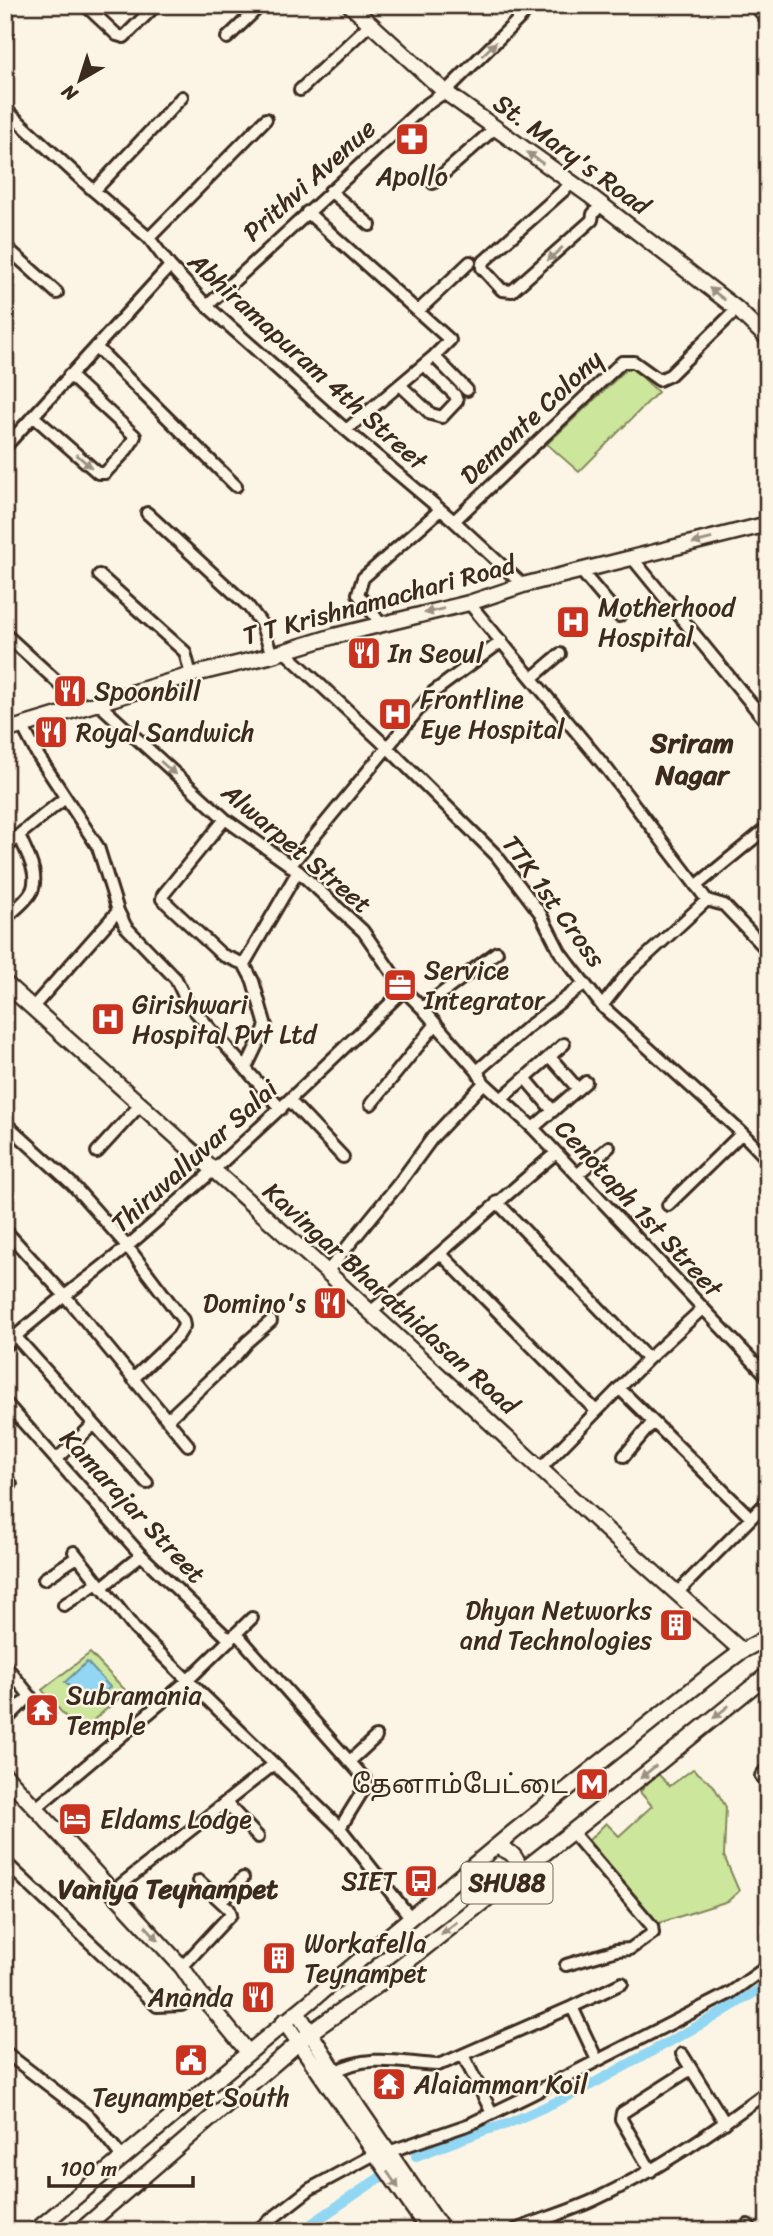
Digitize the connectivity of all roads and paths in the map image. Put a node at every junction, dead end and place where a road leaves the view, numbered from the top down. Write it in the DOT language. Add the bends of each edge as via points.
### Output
graph roads {
  1 [pos="85,5"];
  2 [pos="156,5"];
  3 [pos="261,5"];
  4 [pos="350,5"];
  5 [pos="533,5"];
  6 [pos="757,5"];
  7 [pos="764,5"];
  8 [pos="768,10"];
  9 [pos="768,19"];
  10 [pos="370,24"];
  11 [pos="227,38"];
  12 [pos="300,90"];
  13 [pos="445,92"];
  14 [pos="182,97"];
  15 [pos="5,109"];
  16 [pos="266,119"];
  17 [pos="495,128"];
  18 [pos="433,183"];
  19 [pos="571,184"];
  20 [pos="93,191"];
  21 [pos="330,191"];
  22 [pos="601,205"];
  23 [pos="307,212"];
  24 [pos="370,225"];
  25 [pos="149,239"];
  26 [pos="5,246"];
  27 [pos="470,262"];
  28 [pos="170,266"];
  29 [pos="57,293"];
  30 [pos="207,306"];
  31 [pos="737,309"];
  32 [pos="418,311"];
  33 [pos="768,339"];
  34 [pos="96,347"];
  35 [pos="429,361"];
  36 [pos="69,375"];
  37 [pos="400,385"];
  38 [pos="466,393"];
  39 [pos="33,416"];
  40 [pos="346,430"];
  41 [pos="5,447"];
  42 [pos="236,486"];
  43 [pos="440,510"];
  44 [pos="147,513"];
  45 [pos="454,521"];
  46 [pos="768,524"];
  47 [pos="633,559"];
  48 [pos="581,570"];
  49 [pos="99,575"];
  50 [pos="523,585"];
  51 [pos="469,603"];
  52 [pos="619,616"];
  53 [pos="381,624"];
  54 [pos="5,634"];
  55 [pos="502,641"];
  56 [pos="278,653"];
  57 [pos="560,654"];
  58 [pos="191,676"];
  59 [pos="532,678"];
  60 [pos="93,706"];
  61 [pos="768,724"];
  62 [pos="23,727"];
  63 [pos="5,732"];
  64 [pos="387,747"];
  65 [pos="65,798"];
  66 [pos="225,819"];
  67 [pos="768,827"];
  68 [pos="19,835"];
  69 [pos="5,849"];
  70 [pos="294,869"];
  71 [pos="696,886"];
  72 [pos="707,900"];
  73 [pos="118,911"];
  74 [pos="5,919"];
  75 [pos="768,951"];
  76 [pos="497,952"];
  77 [pos="244,964"];
  78 [pos="5,983"];
  79 [pos="584,984"];
  80 [pos="404,990"];
  81 [pos="602,1006"];
  82 [pos="33,1007"];
  83 [pos="422,1008"];
  84 [pos="436,1024"];
  85 [pos="564,1044"];
  86 [pos="550,1057"];
  87 [pos="246,1068"];
  88 [pos="477,1071"];
  89 [pos="525,1078"];
  90 [pos="484,1083"];
  91 [pos="502,1098"];
  92 [pos="371,1104"];
  93 [pos="140,1105"];
  94 [pos="285,1105"];
  95 [pos="552,1111"];
  96 [pos="7,1128"];
  97 [pos="533,1128"];
  98 [pos="742,1133"];
  99 [pos="609,1147"];
  100 [pos="97,1152"];
  101 [pos="556,1153"];
  102 [pos="343,1157"];
  103 [pos="767,1157"];
  104 [pos="213,1171"];
  105 [pos="577,1175"];
  106 [pos="497,1202"];
  107 [pos="668,1205"];
  108 [pos="5,1230"];
  109 [pos="127,1247"];
  110 [pos="442,1254"];
  111 [pos="327,1272"];
  112 [pos="66,1297"];
  113 [pos="702,1309"];
  114 [pos="370,1312"];
  115 [pos="271,1321"];
  116 [pos="8,1342"];
  117 [pos="648,1359"];
  118 [pos="768,1377"];
  119 [pos="133,1379"];
  120 [pos="620,1388"];
  121 [pos="5,1402"];
  122 [pos="596,1411"];
  123 [pos="167,1420"];
  124 [pos="653,1422"];
  125 [pos="94,1424"];
  126 [pos="188,1445"];
  127 [pos="624,1455"];
  128 [pos="57,1459"];
  129 [pos="541,1468"];
  130 [pos="148,1483"];
  131 [pos="768,1501"];
  132 [pos="750,1517"];
  133 [pos="141,1555"];
  134 [pos="44,1579"];
  135 [pos="99,1586"];
  136 [pos="677,1593"];
  137 [pos="64,1605"];
  138 [pos="252,1618"];
  139 [pos="233,1636"];
  140 [pos="768,1637"];
  141 [pos="742,1651"];
  142 [pos="5,1665"];
  143 [pos="767,1677"];
  144 [pos="187,1681"];
  145 [pos="5,1721"];
  146 [pos="376,1737"];
  147 [pos="350,1762"];
  148 [pos="273,1765"];
  149 [pos="768,1767"];
  150 [pos="5,1775"];
  151 [pos="768,1783"];
  152 [pos="226,1803"];
  153 [pos="36,1808"];
  154 [pos="340,1828"];
  155 [pos="572,1832"];
  156 [pos="512,1833"];
  157 [pos="258,1837"];
  158 [pos="497,1847"];
  159 [pos="5,1862"];
  160 [pos="533,1862"];
  161 [pos="521,1871"];
  162 [pos="243,1878"];
  163 [pos="199,1881"];
  164 [pos="113,1891"];
  165 [pos="221,1901"];
  166 [pos="410,1917"];
  167 [pos="566,1965"];
  168 [pos="768,1966"];
  169 [pos="183,1967"];
  170 [pos="622,1983"];
  171 [pos="201,1995"];
  172 [pos="572,2007"];
  173 [pos="297,2012"];
  174 [pos="284,2021"];
  175 [pos="306,2037"];
  176 [pos="5,2052"];
  177 [pos="248,2052"];
  178 [pos="682,2054"];
  179 [pos="463,2055"];
  180 [pos="597,2060"];
  181 [pos="691,2069"];
  182 [pos="335,2072"];
  183 [pos="768,2091"];
  184 [pos="492,2113"];
  185 [pos="725,2123"];
  186 [pos="381,2153"];
  187 [pos="122,2157"];
  188 [pos="651,2171"];
  189 [pos="35,2231"];
  190 [pos="80,2231"];
  191 [pos="256,2231"];
  192 [pos="429,2231"];
  193 [pos="443,2231"];
  194 [pos="513,2231"];
  1 -- 2 [label="street" via="124,37"];
  3 -- 11 [label="street"];
  4 -- 10 [label="main road, St. Mary's Road"];
  13 -- 5 [label="street, Prithvi Avenue, one-way"];
  6 -- 9 [label="main road"];
  7 -- 8 [label="main road"];
  10 -- 12 [label="street"];
  10 -- 13 [label="main road, St. Mary's Road"];
  13 -- 17 [label="main road, St. Mary's Road"];
  13 -- 21 [label="street, Prithvi Avenue"];
  14 -- 20 [label="street"];
  15 -- 20 [label="street, Abhiramapuram 4th Street"];
  16 -- 25 [label="street"];
  17 -- 18 [label="street"];
  19 -- 17 [label="main road, St. Mary's Road, one-way"];
  19 -- 22 [label="main road, St. Mary's Road"];
  22 -- 19 [label="street, one-way" via="592,220 512,291 502,290 482,263"];
  20 -- 25 [label="street, Abhiramapuram 4th Street"];
  21 -- 23 [label="street, Prithvi Avenue"];
  21 -- 24 [label="street"];
  31 -- 22 [label="main road, St. Mary's Road, one-way"];
  23 -- 30 [label="street, Prithvi Avenue"];
  23 -- 32 [label="street"];
  25 -- 28 [label="street, Abhiramapuram 4th Street"];
  26 -- 29 [label="street"];
  27 -- 32 [label="street"];
  28 -- 30 [label="street, Abhiramapuram 4th Street"];
  28 -- 34 [label="street"];
  30 -- 40 [label="street, Abhiramapuram 4th Street"];
  31 -- 33 [label="main road, St. Mary's Road"];
  31 -- 45 [label="street, Demonte Colony" via="670,375 659,380 634,362 622,362"];
  32 -- 35 [label="street" via="450,340"];
  34 -- 36 [label="street"];
  34 -- 42 [label="street"];
  35 -- 37 [label="street"];
  35 -- 37 [label="street" via="457,401 442,417 431,414"];
  35 -- 38 [label="street"];
  36 -- 39 [label="street"];
  39 -- 36 [label="street, one-way" via="100,474 133,442 132,432"];
  37 -- 40 [label="street"];
  39 -- 41 [label="street"];
  40 -- 43 [label="street, Abhiramapuram 4th Street"];
  43 -- 45 [label="street, Abhiramapuram 4th Street"];
  43 -- 53 [label="street, Demonte Colony" via="363,578 358,594"];
  44 -- 56 [label="street" via="248,606"];
  45 -- 50 [label="street, Abhiramapuram 4th Street"];
  46 -- 47 [label="main road, T T Krishnamachari Road, one-way"];
  47 -- 48 [label="main road, T T Krishnamachari Road"];
  47 -- 61 [label="street"];
  48 -- 50 [label="main road, T T Krishnamachari Road"];
  48 -- 52 [label="street"];
  49 -- 58 [label="street" via="185,652"];
  50 -- 51 [label="main road, T T Krishnamachari Road"];
  51 -- 53 [label="main road, T T Krishnamachari Road, one-way"];
  51 -- 55 [label="street"];
  53 -- 56 [label="main road, T T Krishnamachari Road"];
  54 -- 60 [label="street, Alwarpet Street"];
  55 -- 59 [label="street"];
  55 -- 64 [label="street" via="432,693"];
  56 -- 58 [label="main road, T T Krishnamachari Road"];
  56 -- 64 [label="street, TTK 1st Cross"];
  57 -- 59 [label="street"];
  58 -- 60 [label="main road, T T Krishnamachari Road"];
  59 -- 71 [label="street"];
  60 -- 62 [label="main road, T T Krishnamachari Road"];
  60 -- 66 [label="street, Alwarpet Street, one-way"];
  62 -- 63 [label="main road, T T Krishnamachari Road"];
  62 -- 65 [label="street"];
  64 -- 70 [label="street"];
  64 -- 79 [label="street, TTK 1st Cross" via="496,855 540,913 560,952"];
  65 -- 68 [label="street"];
  65 -- 73 [label="street" via="98,847"];
  66 -- 70 [label="street, Alwarpet Street"];
  66 -- 77 [label="street" via="162,899 222,954"];
  67 -- 71 [label="street"];
  68 -- 69 [label="street"];
  68 -- 74 [label="street" via="33,867 33,884 31,894"];
  70 -- 77 [label="street"];
  70 -- 80 [label="street, Alwarpet Street" via="363,931"];
  71 -- 72 [label="street"];
  72 -- 75 [label="street" via="724,905"];
  72 -- 81 [label="street" via="627,974"];
  73 -- 82 [label="street"];
  73 -- 87 [label="street" via="126,927 176,979 187,1002"];
  76 -- 83 [label="street"];
  77 -- 87 [label="street" via="266,1026"];
  78 -- 82 [label="main road, Kavingar Bharathidasan Road"];
  79 -- 81 [label="street, TTK 1st Cross"];
  79 -- 88 [label="street"];
  80 -- 83 [label="street, Alwarpet Street"];
  80 -- 94 [label="street, Thiruvalluvar Salai"];
  81 -- 98 [label="street, TTK 1st Cross"];
  82 -- 93 [label="main road, Kavingar Bharathidasan Road"];
  83 -- 84 [label="street, Alwarpet Street"];
  84 -- 88 [label="street, Alwarpet Street"];
  84 -- 92 [label="street"];
  85 -- 86 [label="street"];
  86 -- 89 [label="street"];
  86 -- 95 [label="street" via="582,1085"];
  87 -- 94 [label="street"];
  88 -- 90 [label="street, Cenotaph 1st Street"];
  89 -- 91 [label="street"];
  89 -- 95 [label="street"];
  90 -- 91 [label="street, Cenotaph 1st Street"];
  90 -- 111 [label="street" via="433,1137"];
  91 -- 97 [label="street, Cenotaph 1st Street"];
  93 -- 100 [label="street"];
  93 -- 104 [label="main road, Kavingar Bharathidasan Road"];
  94 -- 102 [label="street"];
  94 -- 104 [label="street, Thiruvalluvar Salai"];
  95 -- 97 [label="street"];
  96 -- 109 [label="street" via="72,1184"];
  97 -- 101 [label="street, Cenotaph 1st Street"];
  98 -- 103 [label="street, TTK 1st Cross"];
  98 -- 107 [label="street"];
  99 -- 105 [label="street"];
  101 -- 105 [label="street, Cenotaph 1st Street"];
  101 -- 106 [label="street"];
  104 -- 109 [label="street, Thiruvalluvar Salai"];
  104 -- 111 [label="main road, Kavingar Bharathidasan Road"];
  105 -- 113 [label="street, Cenotaph 1st Street"];
  106 -- 110 [label="street"];
  106 -- 117 [label="street"];
  108 -- 112 [label="street"];
  109 -- 112 [label="street, Thiruvalluvar Salai"];
  109 -- 119 [label="street" via="184,1326"];
  110 -- 114 [label="street"];
  110 -- 122 [label="street"];
  111 -- 114 [label="main road, Kavingar Bharathidasan Road"];
  112 -- 116 [label="street, Thiruvalluvar Salai"];
  112 -- 119 [label="street"];
  113 -- 117 [label="street"];
  113 -- 118 [label="street, Cenotaph 1st Street"];
  114 -- 129 [label="main road, Kavingar Bharathidasan Road"];
  115 -- 123 [label="street"];
  116 -- 125 [label="street"];
  117 -- 120 [label="street"];
  119 -- 123 [label="street"];
  120 -- 122 [label="street"];
  120 -- 124 [label="street"];
  121 -- 128 [label="street, Kamarajar Street"];
  122 -- 129 [label="street"];
  123 -- 126 [label="street"];
  124 -- 127 [label="street"];
  124 -- 132 [label="street"];
  125 -- 128 [label="street"];
  125 -- 130 [label="street"];
  128 -- 133 [label="street, Kamarajar Street"];
  129 -- 136 [label="main road, Kavingar Bharathidasan Road"];
  131 -- 132 [label="street"];
  132 -- 136 [label="street"];
  133 -- 135 [label="street"];
  133 -- 139 [label="street, Kamarajar Street"];
  134 -- 135 [label="street" via="75,1554"];
  135 -- 137 [label="street"];
  135 -- 144 [label="street"];
  136 -- 141 [label="main road, Kavingar Bharathidasan Road"];
  138 -- 139 [label="street"];
  139 -- 144 [label="street"];
  139 -- 147 [label="street, Kamarajar Street"];
  140 -- 141 [label="main road, SHU88"];
  141 -- 156 [label="main road, SHU88"];
  142 -- 145 [label="street" via="30,1696"];
  143 -- 155 [label="main road, SHU88, one-way"];
  144 -- 148 [label="street"];
  144 -- 153 [label="street"];
  146 -- 147 [label="street"];
  147 -- 154 [label="street, Kamarajar Street" via="367,1784"];
  148 -- 152 [label="street"];
  148 -- 154 [label="street"];
  149 -- 151 [label="street" via="761,1776"];
  150 -- 153 [label="main road"];
  152 -- 157 [label="street"];
  152 -- 164 [label="street"];
  153 -- 164 [label="main road"];
  154 -- 166 [label="street"];
  155 -- 160 [label="main road, SHU88"];
  155 -- 167 [label="street" via="652,1926 653,1933 634,1948"];
  156 -- 158 [label="main road, SHU88"];
  156 -- 160 [label="main road"];
  158 -- 161 [label="main road" via="512,1852"];
  158 -- 166 [label="main road, SHU88"];
  159 -- 171 [label="street" via="157,2006 181,2004"];
  160 -- 161 [label="main road, SHU88"];
  161 -- 175 [label="main road, SHU88, one-way"];
  162 -- 165 [label="street"];
  163 -- 165 [label="street"];
  164 -- 169 [label="main road, one-way"];
  165 -- 169 [label="street" via="230,1916"];
  166 -- 173 [label="main road, SHU88"];
  168 -- 180 [label="street" via="730,1993"];
  169 -- 171 [label="main road"];
  170 -- 172 [label="street"];
  171 -- 177 [label="main road"];
  172 -- 179 [label="street"];
  172 -- 180 [label="street"];
  173 -- 174 [label="main road, SHU88"];
  173 -- 175 [label="main road"];
  174 -- 175 [label="main road"];
  174 -- 177 [label="main road, SHU88"];
  175 -- 182 [label="main road"];
  175 -- 186 [label="main road"];
  175 -- 190 [label="main road, SHU88"];
  176 -- 187 [label="street" via="91,2118"];
  177 -- 187 [label="main road, SHU88"];
  178 -- 181 [label="street"];
  179 -- 182 [label="street" via="437,2064 373,2059"];
  179 -- 184 [label="street"];
  180 -- 184 [label="street"];
  181 -- 185 [label="street"];
  181 -- 188 [label="street" via="622,2113 621,2119"];
  182 -- 186 [label="main road"];
  183 -- 185 [label="street"];
  184 -- 186 [label="street"];
  185 -- 188 [label="street"];
  186 -- 191 [label="street" via="310,2189"];
  186 -- 192 [label="main road, one-way"];
  186 -- 193 [label="main road"];
  187 -- 189 [label="main road, SHU88"];
  188 -- 194 [label="street" via="592,2201"];
}
